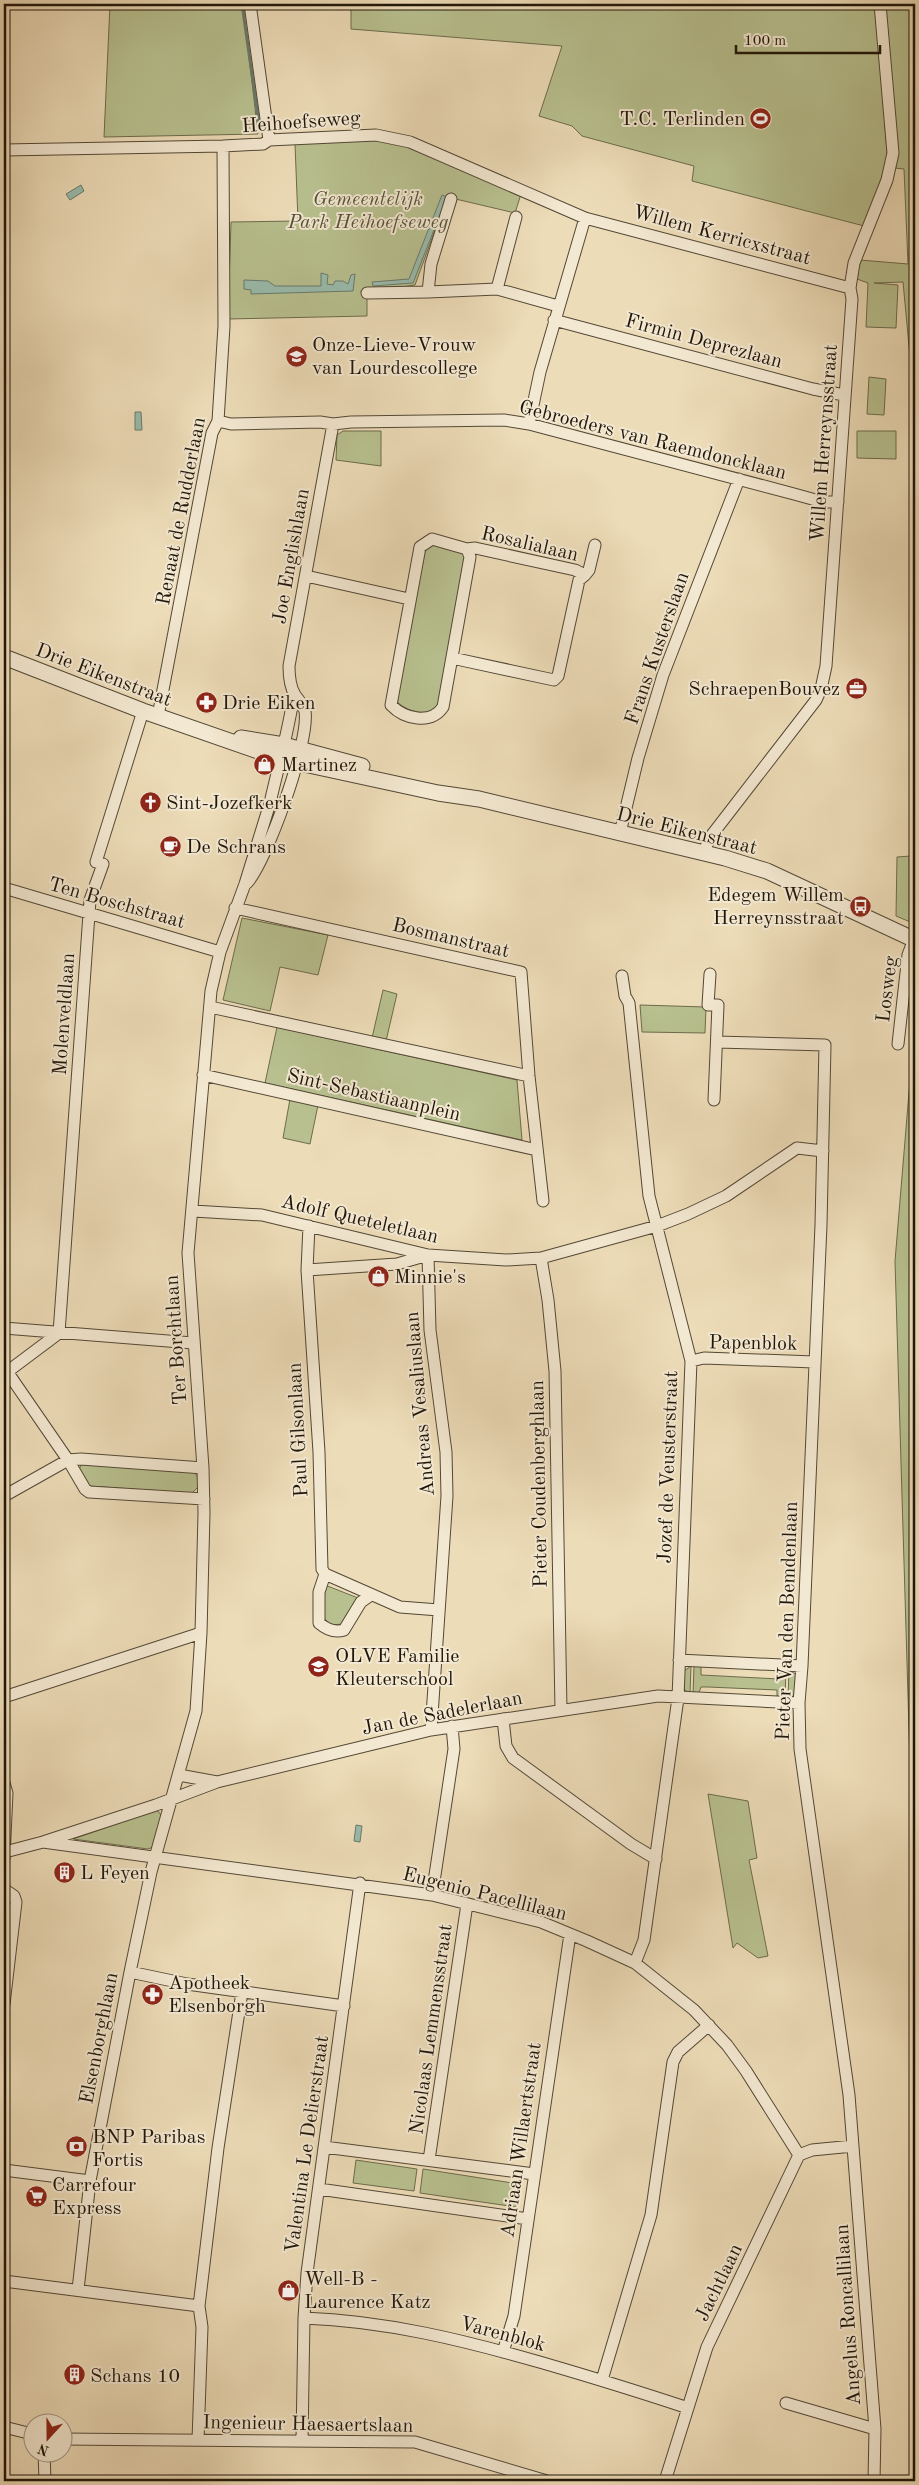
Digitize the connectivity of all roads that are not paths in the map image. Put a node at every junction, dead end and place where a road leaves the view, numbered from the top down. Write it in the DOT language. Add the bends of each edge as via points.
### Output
graph roads {
  1 [pos="250,4"];
  2 [pos="880,4"];
  3 [pos="269,140"];
  4 [pos="223,146"];
  5 [pos="4,150"];
  6 [pos="451,199"];
  7 [pos="516,216"];
  8 [pos="585,218"];
  9 [pos="850,288"];
  10 [pos="497,290"];
  11 [pos="428,292"];
  12 [pos="366,293"];
  13 [pos="558,306"];
  14 [pos="554,320"];
  15 [pos="844,395"];
  16 [pos="218,420"];
  17 [pos="333,424"];
  18 [pos="529,424"];
  19 [pos="739,479"];
  20 [pos="838,502"];
  21 [pos="595,545"];
  22 [pos="467,549"];
  23 [pos="586,575"];
  24 [pos="306,576"];
  25 [pos="410,599"];
  26 [pos="4,657"];
  27 [pos="452,658"];
  28 [pos="294,693"];
  29 [pos="143,711"];
  30 [pos="158,716"];
  31 [pos="282,752"];
  32 [pos="299,756"];
  33 [pos="620,833"];
  34 [pos="703,853"];
  35 [pos="245,884"];
  36 [pos="4,888"];
  37 [pos="235,908"];
  38 [pos="88,913"];
  39 [pos="913,944"];
  40 [pos="220,952"];
  41 [pos="710,974"];
  42 [pos="622,976"];
  43 [pos="210,1007"];
  44 [pos="717,1042"];
  45 [pos="898,1044"];
  46 [pos="203,1076"];
  47 [pos="529,1076"];
  48 [pos="714,1100"];
  49 [pos="537,1150"];
  50 [pos="823,1151"];
  51 [pos="543,1201"];
  52 [pos="194,1211"];
  53 [pos="309,1226"];
  54 [pos="657,1226"];
  55 [pos="428,1255"];
  56 [pos="541,1258"];
  57 [pos="307,1270"];
  58 [pos="4,1328"];
  59 [pos="59,1333"];
  60 [pos="193,1343"];
  61 [pos="691,1361"];
  62 [pos="814,1362"];
  63 [pos="5,1369"];
  64 [pos="68,1460"];
  65 [pos="203,1468"];
  66 [pos="4,1496"];
  67 [pos="204,1499"];
  68 [pos="325,1574"];
  69 [pos="371,1595"];
  70 [pos="439,1610"];
  71 [pos="201,1633"];
  72 [pos="679,1660"];
  73 [pos="802,1666"];
  74 [pos="4,1697"];
  75 [pos="678,1698"];
  76 [pos="799,1703"];
  77 [pos="561,1710"];
  78 [pos="503,1719"];
  79 [pos="452,1726"];
  80 [pos="431,1730"];
  81 [pos="179,1774"];
  82 [pos="4,1782"];
  83 [pos="217,1782"];
  84 [pos="173,1797"];
  85 [pos="42,1842"];
  86 [pos="4,1855"];
  87 [pos="156,1856"];
  88 [pos="656,1859"];
  89 [pos="360,1883"];
  90 [pos="4,1890"];
  91 [pos="432,1894"];
  92 [pos="467,1904"];
  93 [pos="570,1934"];
  94 [pos="636,1962"];
  95 [pos="130,1972"];
  96 [pos="242,1992"];
  97 [pos="4,2004"];
  98 [pos="344,2006"];
  99 [pos="709,2025"];
  100 [pos="324,2146"];
  101 [pos="853,2146"];
  102 [pos="799,2155"];
  103 [pos="429,2160"];
  104 [pos="4,2170"];
  105 [pos="534,2174"];
  106 [pos="90,2181"];
  107 [pos="319,2189"];
  108 [pos="528,2219"];
  109 [pos="4,2281"];
  110 [pos="78,2290"];
  111 [pos="199,2306"];
  112 [pos="304,2318"];
  113 [pos="503,2352"];
  114 [pos="602,2380"];
  115 [pos="786,2403"];
  116 [pos="688,2408"];
  117 [pos="4,2427"];
  118 [pos="875,2429"];
  119 [pos="22,2432"];
  120 [pos="72,2439"];
  121 [pos="198,2440"];
  122 [pos="302,2441"];
  123 [pos="44,2462"];
  124 [pos="45,2481"];
  125 [pos="547,2481"];
  126 [pos="665,2481"];
  127 [pos="874,2481"];
  1 -- 3 [label="street"];
  2 -- 9 [label="street, Willem Herreynsstraat" via="894,153 887,180 854,263"];
  3 -- 4 [label="street, Heihoefseweg" via="263,144"];
  3 -- 8 [label="street, Heihoefseweg" via="376,135 410,142"];
  4 -- 5 [label="street, Heihoefseweg"];
  4 -- 16 [label="street, Renaat de Rudderlaan" via="224,312"];
  6 -- 11 [label="street" via="431,264"];
  7 -- 10 [label="street"];
  8 -- 9 [label="street, Willem Kerricxstraat"];
  8 -- 13 [label="street"];
  9 -- 15 [label="street, Willem Herreynsstraat" via="852,299"];
  10 -- 11 [label="street"];
  10 -- 13 [label="street"];
  11 -- 12 [label="street"];
  13 -- 14 [label="street"];
  14 -- 15 [label="street, Firmin Deprezlaan"];
  14 -- 18 [label="street"];
  15 -- 20 [label="street, Willem Herreynsstraat"];
  16 -- 17 [label="street, Gebroeders van Raemdoncklaan" via="231,424"];
  16 -- 30 [label="street, Renaat de Rudderlaan" via="212,433"];
  17 -- 18 [label="street, Gebroeders van Raemdoncklaan" via="495,420"];
  17 -- 24 [label="street, Joe Englishlaan"];
  18 -- 19 [label="street, Gebroeders van Raemdoncklaan"];
  19 -- 20 [label="street, Gebroeders van Raemdoncklaan" via="824,502"];
  19 -- 33 [label="street, Frans Kusterslaan" via="663,675"];
  20 -- 34 [label="street, Willem Herreynsstraat" via="822,689 711,836"];
  21 -- 23 [label="street, Rosalialaan"];
  22 -- 23 [label="street, Rosalialaan" via="575,570"];
  22 -- 25 [label="street, Rosalialaan" via="432,539 425,542 420,547"];
  22 -- 27 [label="street" via="470,557"];
  23 -- 27 [label="street, Rosalialaan" via="579,580 558,676 554,680"];
  24 -- 25 [label="street"];
  24 -- 28 [label="street, Joe Englishlaan" via="289,666"];
  25 -- 27 [label="street" via="391,705 397,712 427,719 438,715 443,707"];
  26 -- 29 [label="street, Drie Eikenstraat"];
  28 -- 31 [label="street, Joe Englishlaan"];
  28 -- 32 [label="street, Joe Englishlaan" via="304,711"];
  29 -- 30 [label="street, Drie Eikenstraat"];
  29 -- 38 [label="street, Molenveldlaan" via="96,862 103,864"];
  30 -- 31 [label="street, Drie Eikenstraat"];
  31 -- 32 [label="street, Drie Eikenstraat"];
  31 -- 35 [label="street, Ter Borchtlaan"];
  32 -- 33 [label="street, Drie Eikenstraat" via="436,784 479,799"];
  32 -- 35 [label="street, Ter Borchtlaan" via="257,870"];
  33 -- 34 [label="street, Drie Eikenstraat"];
  34 -- 39 [label="street, Drie Eikenstraat" via="767,871 877,923"];
  35 -- 37 [label="street, Ter Borchtlaan"];
  36 -- 38 [label="street, Ten Boschstraat"];
  37 -- 40 [label="street, Ter Borchtlaan"];
  37 -- 47 [label="street, Bosmanstraat" via="522,972"];
  38 -- 40 [label="street, Ten Boschstraat"];
  38 -- 59 [label="street, Molenveldlaan"];
  39 -- 45 [label="street, Losweg"];
  40 -- 43 [label="street, Ter Borchtlaan"];
  41 -- 44 [label="street" via="708,1005 718,1005"];
  42 -- 54 [label="street, Jozef de Veusterstraat" via="629,1003 650,1196"];
  43 -- 46 [label="street, Ter Borchtlaan"];
  43 -- 47 [label="street"];
  44 -- 48 [label="street"];
  44 -- 50 [label="street, Pieter Van den Bemdenlaan" via="825,1045"];
  46 -- 49 [label="street, Sint-Sebastiaanplein"];
  46 -- 52 [label="street, Ter Borchtlaan"];
  47 -- 49 [label="street, Bosmanstraat"];
  49 -- 51 [label="street, Bosmanstraat"];
  50 -- 54 [label="street, Adolf Queteletlaan" via="797,1148 726,1196"];
  50 -- 62 [label="street, Pieter Van den Bemdenlaan"];
  52 -- 53 [label="street, Adolf Queteletlaan" via="262,1215"];
  52 -- 60 [label="street, Ter Borchtlaan" via="188,1253"];
  53 -- 55 [label="street, Adolf Queteletlaan"];
  53 -- 57 [label="street, Paul Gilsonlaan"];
  54 -- 56 [label="street, Adolf Queteletlaan"];
  54 -- 61 [label="street, Jozef de Veusterstraat"];
  55 -- 56 [label="street, Adolf Queteletlaan" via="506,1260"];
  55 -- 57 [label="street" via="398,1264"];
  55 -- 70 [label="street, Andreas Vesaliuslaan" via="430,1330 446,1452 447,1496"];
  56 -- 77 [label="street, Pieter Coudenberghlaan" via="555,1371"];
  57 -- 68 [label="street, Paul Gilsonlaan" via="319,1452 322,1569"];
  58 -- 59 [label="street"];
  59 -- 60 [label="street"];
  59 -- 63 [label="street"];
  60 -- 65 [label="street, Ter Borchtlaan"];
  61 -- 62 [label="street, Papenblok" via="704,1358"];
  61 -- 72 [label="street, Jozef de Veusterstraat"];
  62 -- 73 [label="street, Pieter Van den Bemdenlaan"];
  63 -- 64 [label="street"];
  64 -- 65 [label="street"];
  64 -- 66 [label="street"];
  64 -- 67 [label="street" via="89,1492"];
  65 -- 67 [label="street, Ter Borchtlaan"];
  67 -- 71 [label="street, Ter Borchtlaan"];
  68 -- 69 [label="street"];
  68 -- 69 [label="street, Paul Gilsonlaan" via="319,1592 319,1623 324,1627 344,1630 361,1602"];
  69 -- 70 [label="street" via="400,1607"];
  70 -- 80 [label="street, Andreas Vesaliuslaan"];
  71 -- 74 [label="street"];
  71 -- 81 [label="street, Ter Borchtlaan" via="196,1711"];
  72 -- 73 [label="street"];
  72 -- 75 [label="street, Jozef de Veusterstraat"];
  73 -- 76 [label="street, Pieter Van den Bemdenlaan"];
  75 -- 76 [label="street, Jan de Sadelerlaan"];
  75 -- 77 [label="street, Jan de Sadelerlaan" via="658,1696"];
  75 -- 88 [label="street, Jozef de Veusterstraat"];
  76 -- 101 [label="street, Pieter Van den Bemdenlaan" via="800,1749 849,2095"];
  77 -- 78 [label="street, Jan de Sadelerlaan"];
  78 -- 79 [label="street, Jan de Sadelerlaan"];
  78 -- 88 [label="street" via="506,1746 513,1758 630,1844"];
  79 -- 80 [label="street, Jan de Sadelerlaan"];
  79 -- 91 [label="street" via="454,1749"];
  80 -- 83 [label="street, Jan de Sadelerlaan"];
  81 -- 83 [label="street, Jan de Sadelerlaan"];
  81 -- 84 [label="street, Ter Borchtlaan"];
  82 -- 86 [label="street" via="7,1793"];
  83 -- 84 [label="street, Jan de Sadelerlaan"];
  84 -- 85 [label="street, Jan de Sadelerlaan"];
  84 -- 87 [label="street, Elsenborghlaan"];
  85 -- 86 [label="street, Jan de Sadelerlaan"];
  85 -- 87 [label="street, Eugenio Pacellilaan"];
  87 -- 89 [label="street, Eugenio Pacellilaan"];
  87 -- 95 [label="street, Elsenborghlaan"];
  88 -- 94 [label="street, Jozef de Veusterstraat" via="644,1940"];
  89 -- 91 [label="street, Eugenio Pacellilaan"];
  89 -- 98 [label="street, Valentina Le Delierstraat"];
  90 -- 97 [label="street" via="14,1896 16,1902"];
  91 -- 92 [label="street, Eugenio Pacellilaan"];
  92 -- 93 [label="street, Eugenio Pacellilaan" via="541,1922"];
  92 -- 103 [label="street, Nicolaas Lemmensstraat"];
  93 -- 94 [label="street, Eugenio Pacellilaan"];
  93 -- 105 [label="street, Adriaan Willaertstraat"];
  94 -- 99 [label="street, Eugenio Pacellilaan"];
  95 -- 96 [label="street"];
  95 -- 106 [label="street, Elsenborghlaan"];
  96 -- 98 [label="street"];
  96 -- 111 [label="street" via="218,2148"];
  98 -- 100 [label="street, Valentina Le Delierstraat"];
  99 -- 102 [label="street, Eugenio Pacellilaan" via="746,2071"];
  99 -- 114 [label="street" via="678,2052 673,2062 651,2215"];
  100 -- 103 [label="street"];
  100 -- 107 [label="street, Valentina Le Delierstraat"];
  101 -- 102 [label="street" via="812,2150"];
  101 -- 118 [label="street, Angelus Roncallilaan"];
  102 -- 116 [label="street, Jachtlaan" via="707,2347"];
  103 -- 105 [label="street"];
  104 -- 106 [label="street"];
  105 -- 108 [label="street, Adriaan Willaertstraat"];
  106 -- 110 [label="street, Elsenborghlaan"];
  107 -- 108 [label="street"];
  107 -- 112 [label="street, Valentina Le Delierstraat"];
  108 -- 113 [label="street, Adriaan Willaertstraat" via="514,2316"];
  109 -- 110 [label="street"];
  110 -- 111 [label="street"];
  111 -- 121 [label="street" via="202,2327"];
  112 -- 113 [label="street, Varenblok" via="349,2319 399,2326"];
  112 -- 122 [label="street, Valentina Le Delierstraat"];
  113 -- 114 [label="street, Varenblok"];
  114 -- 116 [label="street, Varenblok"];
  115 -- 118 [label="street"];
  116 -- 126 [label="street, Jachtlaan"];
  117 -- 119 [label="street"];
  118 -- 127 [label="street, Angelus Roncallilaan"];
  120 -- 121 [label="street, Ingenieur Haesaertslaan"];
  121 -- 122 [label="street, Ingenieur Haesaertslaan"];
  122 -- 125 [label="street, Ingenieur Haesaertslaan" via="415,2442"];
  123 -- 124 [label="street"];
}
